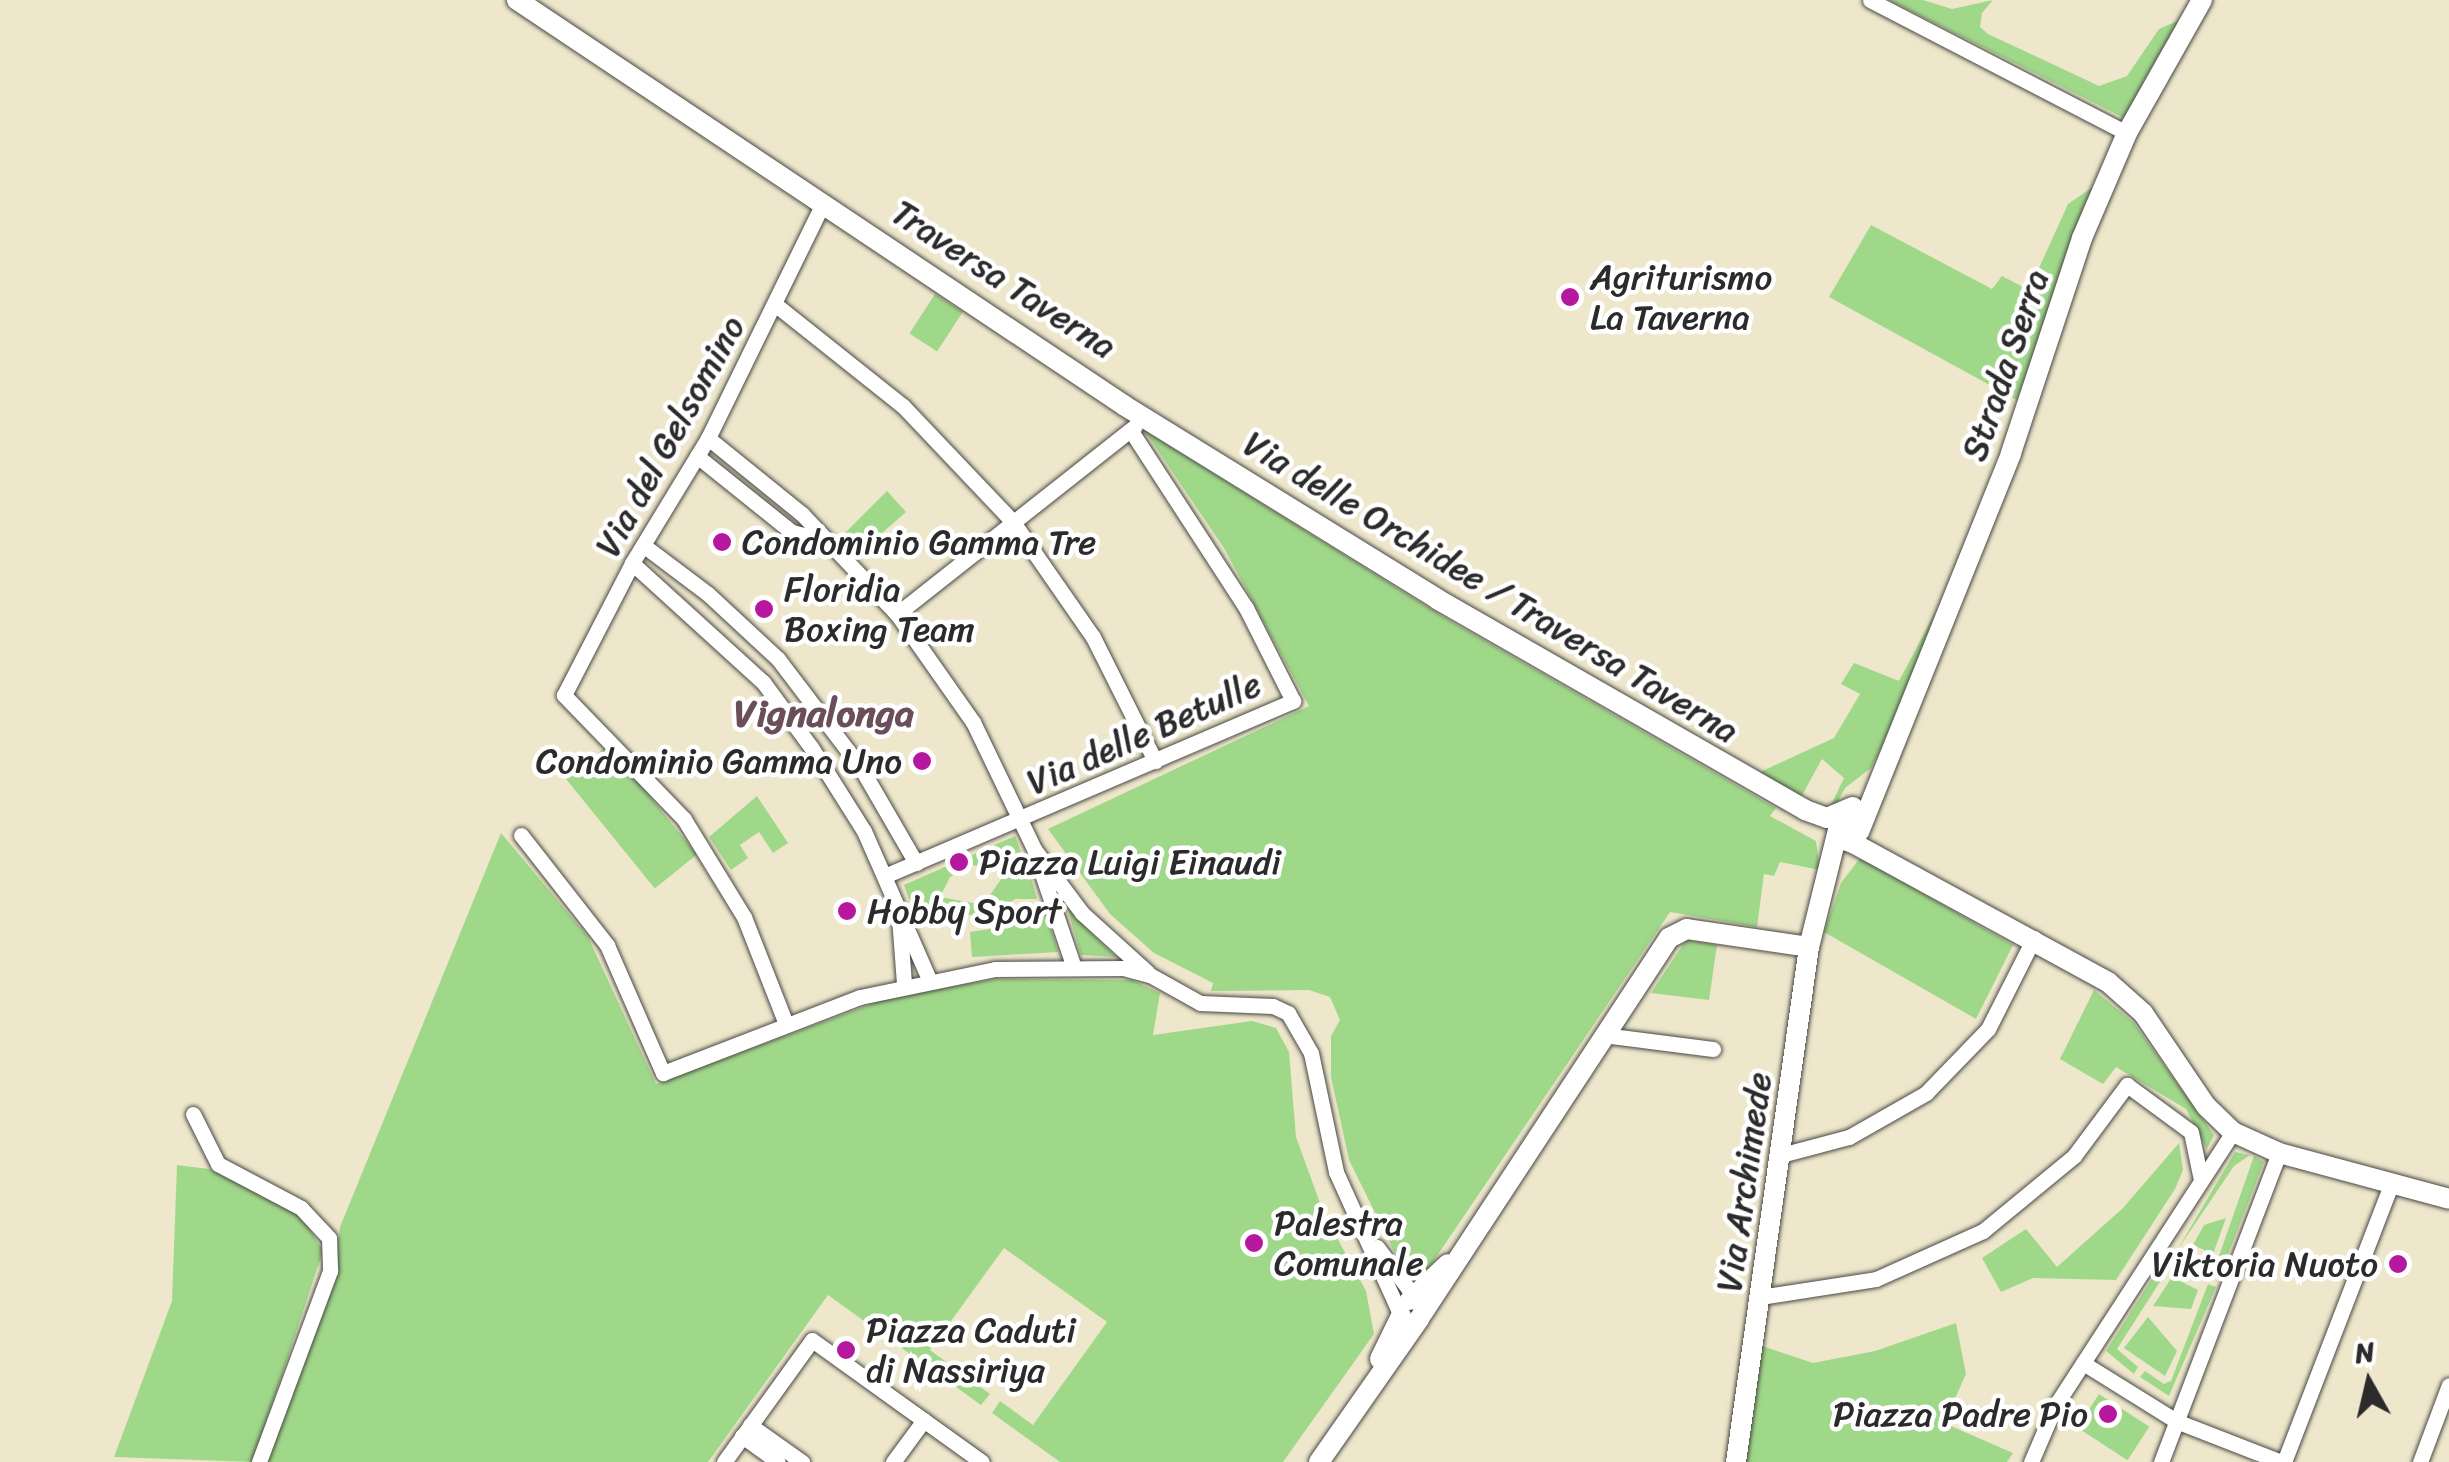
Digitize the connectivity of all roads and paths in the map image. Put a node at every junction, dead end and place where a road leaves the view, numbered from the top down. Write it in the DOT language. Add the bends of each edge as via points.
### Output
graph roads {
  1 [pos="517,0"];
  2 [pos="1870,0"];
  3 [pos="2202,0"];
  4 [pos="2128,133"];
  5 [pos="823,204"];
  6 [pos="776,305"];
  7 [pos="1138,423"];
  8 [pos="708,438"];
  9 [pos="697,456"];
  10 [pos="1013,522"];
  11 [pos="832,542"];
  12 [pos="643,545"];
  13 [pos="632,563"];
  14 [pos="896,614"];
  15 [pos="744,626"];
  16 [pos="724,643"];
  17 [pos="836,731"];
  18 [pos="811,747"];
  19 [pos="1156,761"];
  20 [pos="1020,820"];
  21 [pos="1844,833"];
  22 [pos="521,835"];
  23 [pos="1034,849"];
  24 [pos="916,863"];
  25 [pos="887,876"];
  26 [pos="898,903"];
  27 [pos="2034,938"];
  28 [pos="1809,948"];
  29 [pos="1073,965"];
  30 [pos="1150,975"];
  31 [pos="929,978"];
  32 [pos="904,984"];
  33 [pos="786,1024"];
  34 [pos="1603,1035"];
  35 [pos="1713,1049"];
  36 [pos="193,1114"];
  37 [pos="2234,1132"];
  38 [pos="2279,1154"];
  39 [pos="1781,1156"];
  40 [pos="2201,1180"];
  41 [pos="2391,1184"];
  42 [pos="2449,1199"];
  43 [pos="1487,1216"];
  44 [pos="1363,1227"];
  45 [pos="1760,1297"];
  46 [pos="1411,1308"];
  47 [pos="2083,1363"];
  48 [pos="2448,1389"];
  49 [pos="924,1420"];
  50 [pos="2176,1421"];
  51 [pos="746,1431"];
  52 [pos="260,1462"];
  53 [pos="724,1462"];
  54 [pos="778,1462"];
  55 [pos="802,1462"];
  56 [pos="893,1462"];
  57 [pos="982,1462"];
  58 [pos="1305,1462"];
  59 [pos="1319,1462"];
  60 [pos="1736,1462"];
  61 [pos="2032,1462"];
  62 [pos="2160,1462"];
  63 [pos="2283,1462"];
  64 [pos="2420,1462"];
  1 -- 5 [label="main road"];
  2 -- 4 [label="street"];
  3 -- 4 [label="main road, Strada Serra"];
  4 -- 21 [label="main road, Strada Serra" via="1889,760"];
  5 -- 6 [label="street, Via del Gelsomino"];
  5 -- 7 [label="main road, Via delle Orchidee / Traversa Taverna"];
  6 -- 8 [label="street, Via del Gelsomino"];
  6 -- 10 [label="street" via="903,406"];
  7 -- 10 [label="street"];
  7 -- 19 [label="street, Via delle Betulle" via="1292,701"];
  7 -- 21 [label="main road, Via delle Orchidee / Traversa Taverna"];
  8 -- 9 [label="street, Via del Gelsomino"];
  8 -- 11 [label="street"];
  9 -- 11 [label="street" via="792,532"];
  9 -- 12 [label="street, Via del Gelsomino"];
  10 -- 14 [label="street"];
  10 -- 19 [label="street" via="1093,637"];
  11 -- 14 [label="street"];
  12 -- 13 [label="street, Via del Gelsomino"];
  12 -- 15 [label="street"];
  13 -- 16 [label="street"];
  13 -- 33 [label="street, Via del Gelsomino" via="564,695 647,774 705,851 744,917"];
  14 -- 20 [label="street" via="973,722"];
  15 -- 16 [label="street"];
  15 -- 17 [label="street"];
  16 -- 18 [label="street"];
  17 -- 18 [label="street"];
  17 -- 24 [label="street"];
  18 -- 25 [label="street"];
  19 -- 20 [label="street, Via delle Betulle"];
  20 -- 23 [label="street"];
  20 -- 24 [label="street, Via delle Betulle"];
  21 -- 27 [label="main road, Via delle Orchidee / Traversa Taverna"];
  21 -- 28 [label="main road, Via Archimede"];
  22 -- 33 [label="street" via="607,945 664,1073"];
  23 -- 29 [label="street"];
  23 -- 30 [label="street" via="1082,913"];
  24 -- 25 [label="street, Via delle Betulle"];
  25 -- 26 [label="street"];
  26 -- 31 [label="street"];
  26 -- 32 [label="street"];
  27 -- 37 [label="main road, Via delle Orchidee / Traversa Taverna" via="2108,982 2143,1013 2206,1106"];
  27 -- 39 [label="street" via="1988,1028 1938,1083 1862,1131"];
  28 -- 34 [label="main road" via="1680,930"];
  28 -- 39 [label="main road, Via Archimede"];
  29 -- 30 [label="street"];
  29 -- 31 [label="street"];
  30 -- 44 [label="street" via="1200,1003 1273,1006 1300,1027 1312,1053 1330,1154"];
  31 -- 32 [label="street"];
  32 -- 33 [label="street"];
  34 -- 35 [label="street"];
  34 -- 43 [label="main road"];
  36 -- 52 [label="street" via="218,1164 301,1208 329,1238 330,1271"];
  37 -- 38 [label="main road, Via delle Orchidee / Traversa Taverna"];
  37 -- 40 [label="street"];
  38 -- 41 [label="main road, Via delle Orchidee / Traversa Taverna"];
  38 -- 50 [label="street"];
  39 -- 45 [label="main road, Via Archimede"];
  40 -- 45 [label="street" via="2191,1132 2127,1086 2053,1177 1971,1238 1876,1279"];
  40 -- 47 [label="street"];
  41 -- 42 [label="main road, Via delle Orchidee / Traversa Taverna"];
  41 -- 63 [label="street"];
  43 -- 46 [label="main road"];
  43 -- 46 [label="main road"];
  44 -- 46 [label="street"];
  44 -- 46 [label="street" via="1402,1276"];
  45 -- 60 [label="main road, Via Archimede"];
  46 -- 58 [label="main road"];
  46 -- 59 [label="main road"];
  47 -- 50 [label="street"];
  47 -- 61 [label="street" via="2055,1406"];
  48 -- 64 [label="street"];
  49 -- 51 [label="street" via="812,1340"];
  49 -- 56 [label="street"];
  49 -- 57 [label="street"];
  50 -- 62 [label="street"];
  50 -- 63 [label="street"];
  51 -- 53 [label="street"];
  51 -- 54 [label="street"];
  51 -- 55 [label="street"];
}
